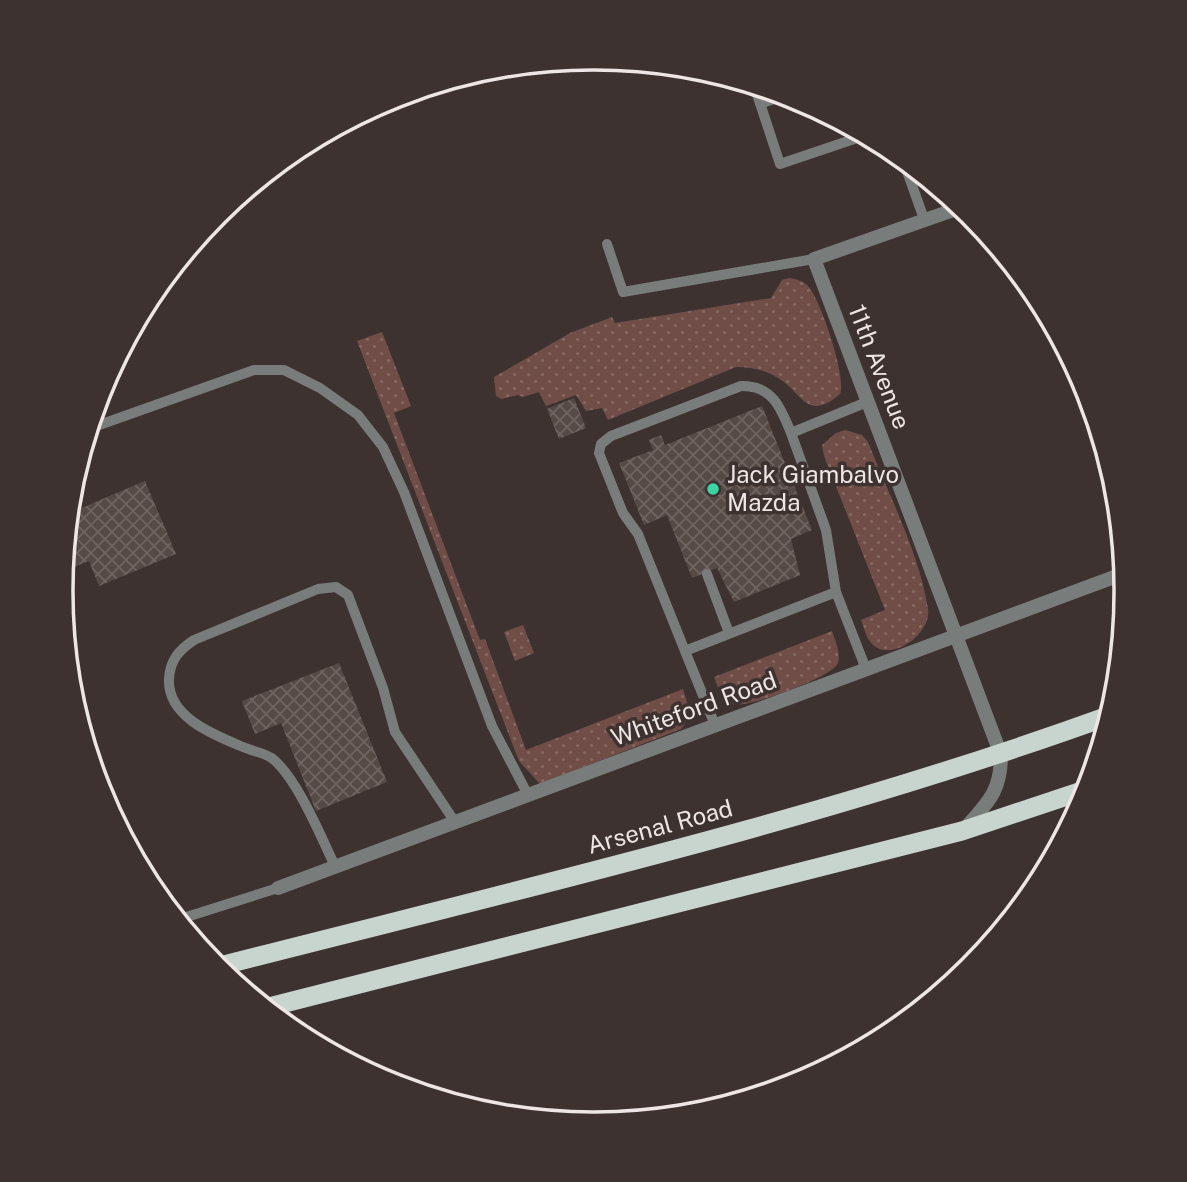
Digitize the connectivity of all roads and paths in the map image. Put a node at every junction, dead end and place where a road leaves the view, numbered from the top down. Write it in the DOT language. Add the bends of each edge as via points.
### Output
graph roads {
  1 [pos="758,97"];
  2 [pos="769,101"];
  3 [pos="760,104"];
  4 [pos="853,139"];
  5 [pos="909,177"];
  6 [pos="949,211"];
  7 [pos="924,219"];
  8 [pos="607,244"];
  9 [pos="814,259"];
  10 [pos="867,402"];
  11 [pos="100,425"];
  12 [pos="791,433"];
  13 [pos="707,574"];
  14 [pos="1114,577"];
  15 [pos="836,592"];
  16 [pos="729,634"];
  17 [pos="955,636"];
  18 [pos="685,651"];
  19 [pos="866,669"];
  20 [pos="1098,720"];
  21 [pos="715,725"];
  22 [pos="1001,755"];
  23 [pos="1073,794"];
  24 [pos="528,795"];
  25 [pos="455,822"];
  26 [pos="962,831"];
  27 [pos="335,866"];
  28 [pos="278,888"];
  29 [pos="187,917"];
  30 [pos="230,963"];
  31 [pos="277,1005"];
  1 -- 3 [label="lane"];
  2 -- 3 [label="lane"];
  3 -- 4 [label="lane" via="780,164"];
  5 -- 7 [label="lane"];
  6 -- 7 [label="street"];
  7 -- 9 [label="street"];
  8 -- 9 [label="lane" via="623,292"];
  9 -- 10 [label="street, 11th Avenue"];
  10 -- 12 [label="lane"];
  10 -- 17 [label="street, 11th Avenue"];
  11 -- 24 [label="lane" via="254,370 284,370 358,415 383,447 404,492 492,726"];
  12 -- 15 [label="lane" via="826,530"];
  12 -- 18 [label="lane" via="780,405 767,392 741,386 611,436 601,444 599,453 623,513 638,534"];
  13 -- 16 [label="lane"];
  14 -- 17 [label="street, Whiteford Road"];
  15 -- 16 [label="lane"];
  15 -- 19 [label="lane"];
  16 -- 18 [label="lane"];
  17 -- 19 [label="street, Whiteford Road"];
  17 -- 22 [label="street, 11th Avenue"];
  18 -- 21 [label="lane"];
  19 -- 21 [label="street, Whiteford Road"];
  20 -- 22 [label="highway, Arsenal Road"];
  21 -- 24 [label="street, Whiteford Road"];
  22 -- 26 [label="street" via="1001,778 994,796"];
  22 -- 30 [label="highway, Arsenal Road" via="727,836"];
  23 -- 26 [label="highway"];
  24 -- 25 [label="street, Whiteford Road"];
  25 -- 27 [label="street, Whiteford Road"];
  25 -- 27 [label="lane" via="395,732 348,595 336,587 318,589 194,640 177,652 170,670 175,703 195,725 271,758 311,815"];
  26 -- 31 [label="highway"];
  27 -- 28 [label="street, Whiteford Road"];
  28 -- 29 [label="lane"];
}
